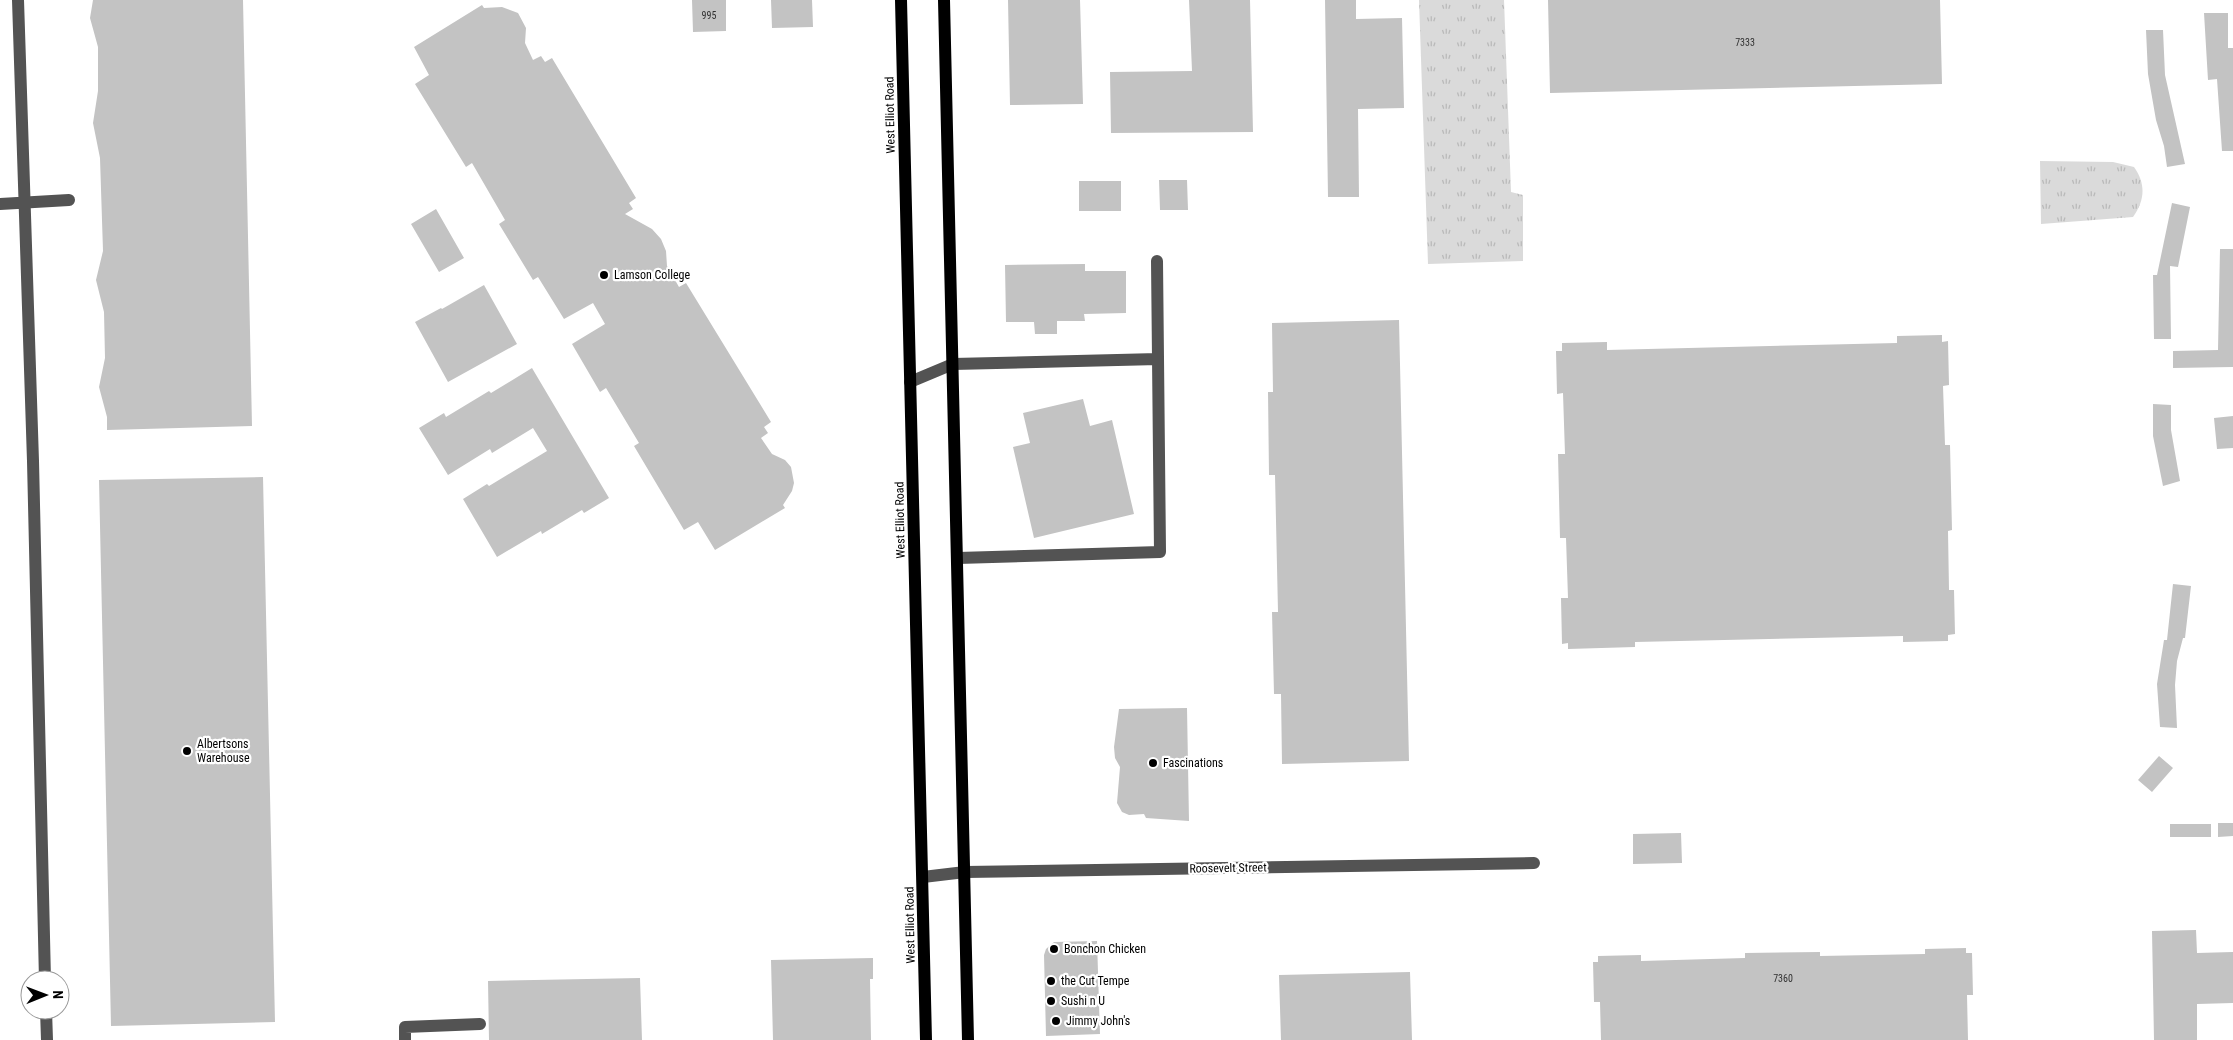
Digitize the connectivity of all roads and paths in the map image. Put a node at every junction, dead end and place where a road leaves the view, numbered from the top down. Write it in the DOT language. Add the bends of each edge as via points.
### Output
graph roads {
  1 [pos="18,0"];
  2 [pos="901,0"];
  3 [pos="944,0"];
  4 [pos="69,200"];
  5 [pos="24,202"];
  6 [pos="0,204"];
  7 [pos="1157,261"];
  8 [pos="1158,359"];
  9 [pos="953,364"];
  10 [pos="910,382"];
  11 [pos="958,558"];
  12 [pos="1534,863"];
  13 [pos="965,872"];
  14 [pos="923,877"];
  15 [pos="45,970"];
  16 [pos="46,1020"];
  17 [pos="480,1024"];
  18 [pos="46,1040"];
  19 [pos="405,1040"];
  20 [pos="926,1040"];
  21 [pos="968,1040"];
  1 -- 5 [label="street"];
  2 -- 10 [label="main road, West Elliot Road"];
  3 -- 9 [label="main road"];
  4 -- 5 [label="street"];
  5 -- 6 [label="street"];
  5 -- 15 [label="street"];
  7 -- 8 [label="street"];
  8 -- 9 [label="street"];
  8 -- 11 [label="street" via="1160,552"];
  9 -- 10 [label="street"];
  9 -- 11 [label="main road"];
  10 -- 14 [label="main road, West Elliot Road"];
  11 -- 13 [label="main road"];
  12 -- 13 [label="street, Roosevelt Street"];
  13 -- 14 [label="street, Roosevelt Street"];
  13 -- 21 [label="main road"];
  14 -- 20 [label="main road, West Elliot Road"];
  16 -- 18 [label="street"];
  17 -- 19 [label="street" via="405,1027"];
}
